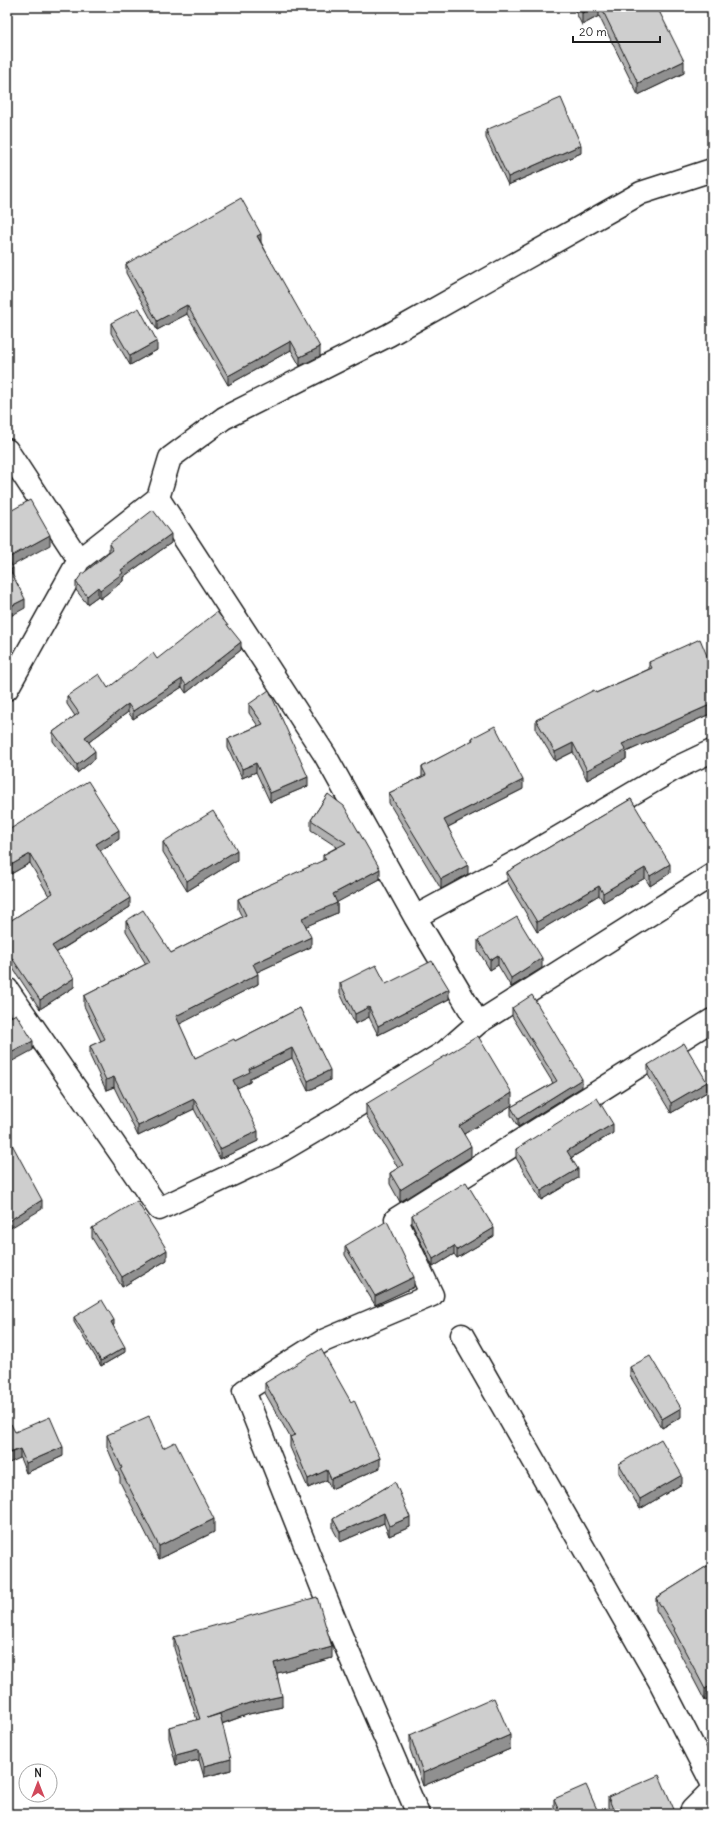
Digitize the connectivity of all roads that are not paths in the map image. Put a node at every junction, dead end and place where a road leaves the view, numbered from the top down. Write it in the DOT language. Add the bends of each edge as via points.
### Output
graph roads {
  1 [pos="712,170"];
  2 [pos="7,450"];
  3 [pos="158,498"];
  4 [pos="79,560"];
  5 [pos="7,689"];
  6 [pos="712,751"];
  7 [pos="712,875"];
  8 [pos="415,917"];
  9 [pos="7,989"];
  10 [pos="712,1020"];
  11 [pos="478,1023"];
  12 [pos="462,1335"];
  13 [pos="712,1783"];
  14 [pos="712,1790"];
  15 [pos="418,1814"];
  16 [pos="694,1814"];
  1 -- 3 [label="street" via="641,193 389,335 224,418 170,458"];
  2 -- 4 [label="street"];
  3 -- 4 [label="street"];
  3 -- 8 [label="street" via="325,755"];
  4 -- 5 [label="street"];
  6 -- 8 [label="street" via="674,769 520,860"];
  7 -- 11 [label="street"];
  8 -- 11 [label="street"];
  9 -- 11 [label="street" via="159,1209 274,1154 336,1119 445,1052"];
  10 -- 15 [label="street" via="396,1219 432,1295 323,1341 244,1391 340,1633"];
  12 -- 13 [label="street" via="659,1680"];
  14 -- 16 [label="street" via="692,1810"];
}
